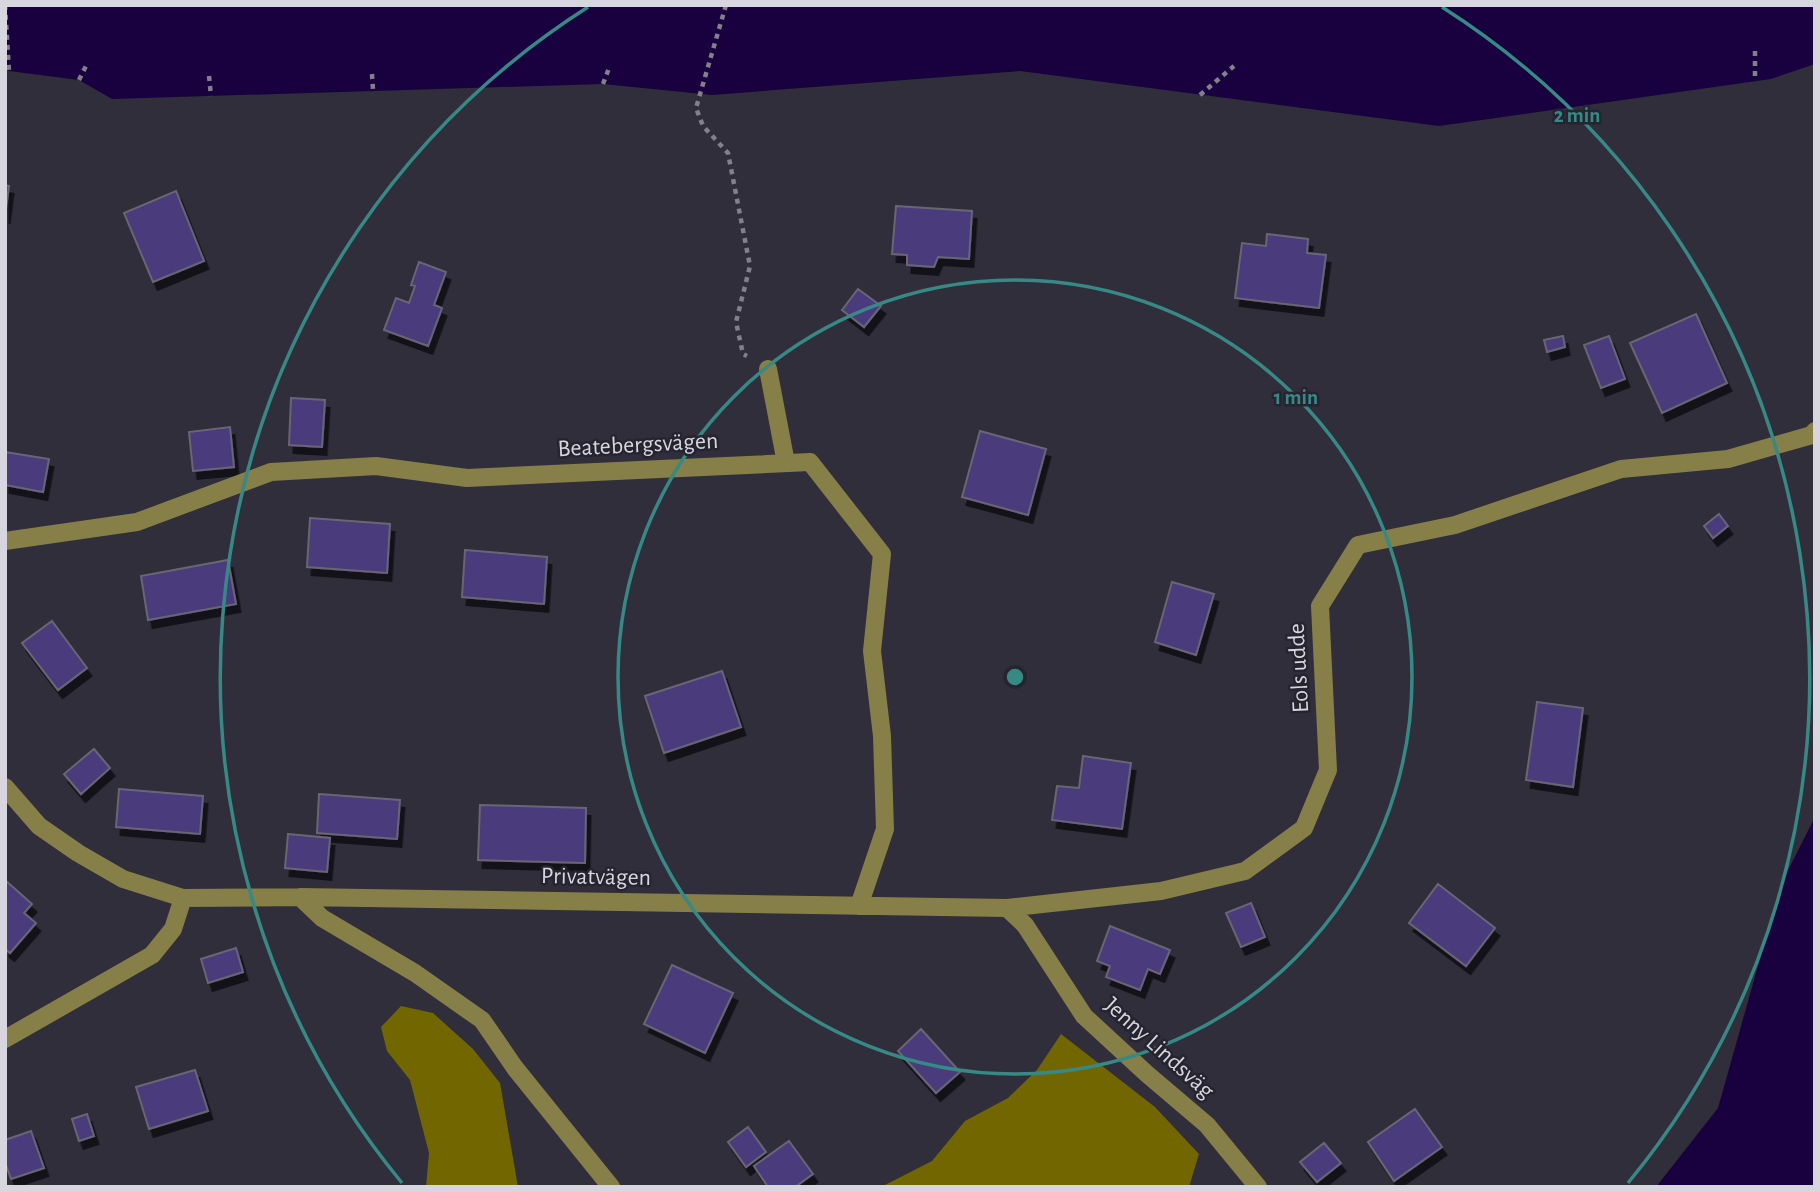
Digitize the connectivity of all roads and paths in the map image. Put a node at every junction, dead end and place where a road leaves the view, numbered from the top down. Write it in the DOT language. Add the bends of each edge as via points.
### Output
graph roads {
  1 [pos="5,5"];
  2 [pos="726,5"];
  3 [pos="1755,51"];
  4 [pos="88,62"];
  5 [pos="1234,66"];
  6 [pos="609,68"];
  7 [pos="9,71"];
  8 [pos="372,74"];
  9 [pos="209,76"];
  10 [pos="79,80"];
  11 [pos="1755,81"];
  12 [pos="603,83"];
  13 [pos="373,90"];
  14 [pos="1200,95"];
  15 [pos="211,96"];
  16 [pos="768,369"];
  17 [pos="1815,431"];
  18 [pos="786,463"];
  19 [pos="5,541"];
  20 [pos="5,788"];
  21 [pos="300,897"];
  22 [pos="183,898"];
  23 [pos="859,906"];
  24 [pos="1007,908"];
  25 [pos="5,1039"];
  26 [pos="611,1187"];
  27 [pos="1258,1187"];
  1 -- 7 [label="path"];
  2 -- 16 [label="path" via="696,108 703,126 728,153 750,266 736,322 743,354"];
  3 -- 11 [label="path"];
  4 -- 10 [label="path"];
  5 -- 14 [label="path"];
  6 -- 12 [label="path"];
  8 -- 13 [label="path"];
  9 -- 15 [label="path"];
  16 -- 18 [label="street"];
  17 -- 24 [label="street, Eols udde" via="1728,458 1621,469 1455,525 1358,545 1320,606 1328,770 1304,828 1245,871 1161,891"];
  18 -- 19 [label="street, Beatebergsvägen" via="467,478 376,466 271,472 137,522"];
  18 -- 23 [label="street, Beatebergsvägen" via="810,462 882,554 872,651 882,736 885,829"];
  20 -- 22 [label="street, Privatvägen" via="38,826 78,853 123,879"];
  21 -- 22 [label="street, Privatvägen"];
  21 -- 23 [label="street, Privatvägen"];
  21 -- 26 [label="street" via="322,919 415,973 482,1020"];
  22 -- 25 [label="street" via="173,929 152,954"];
  23 -- 24 [label="street, Privatvägen"];
  24 -- 27 [label="street, Jenny Lindsväg" via="1025,925 1084,1016 1208,1125"];
}
